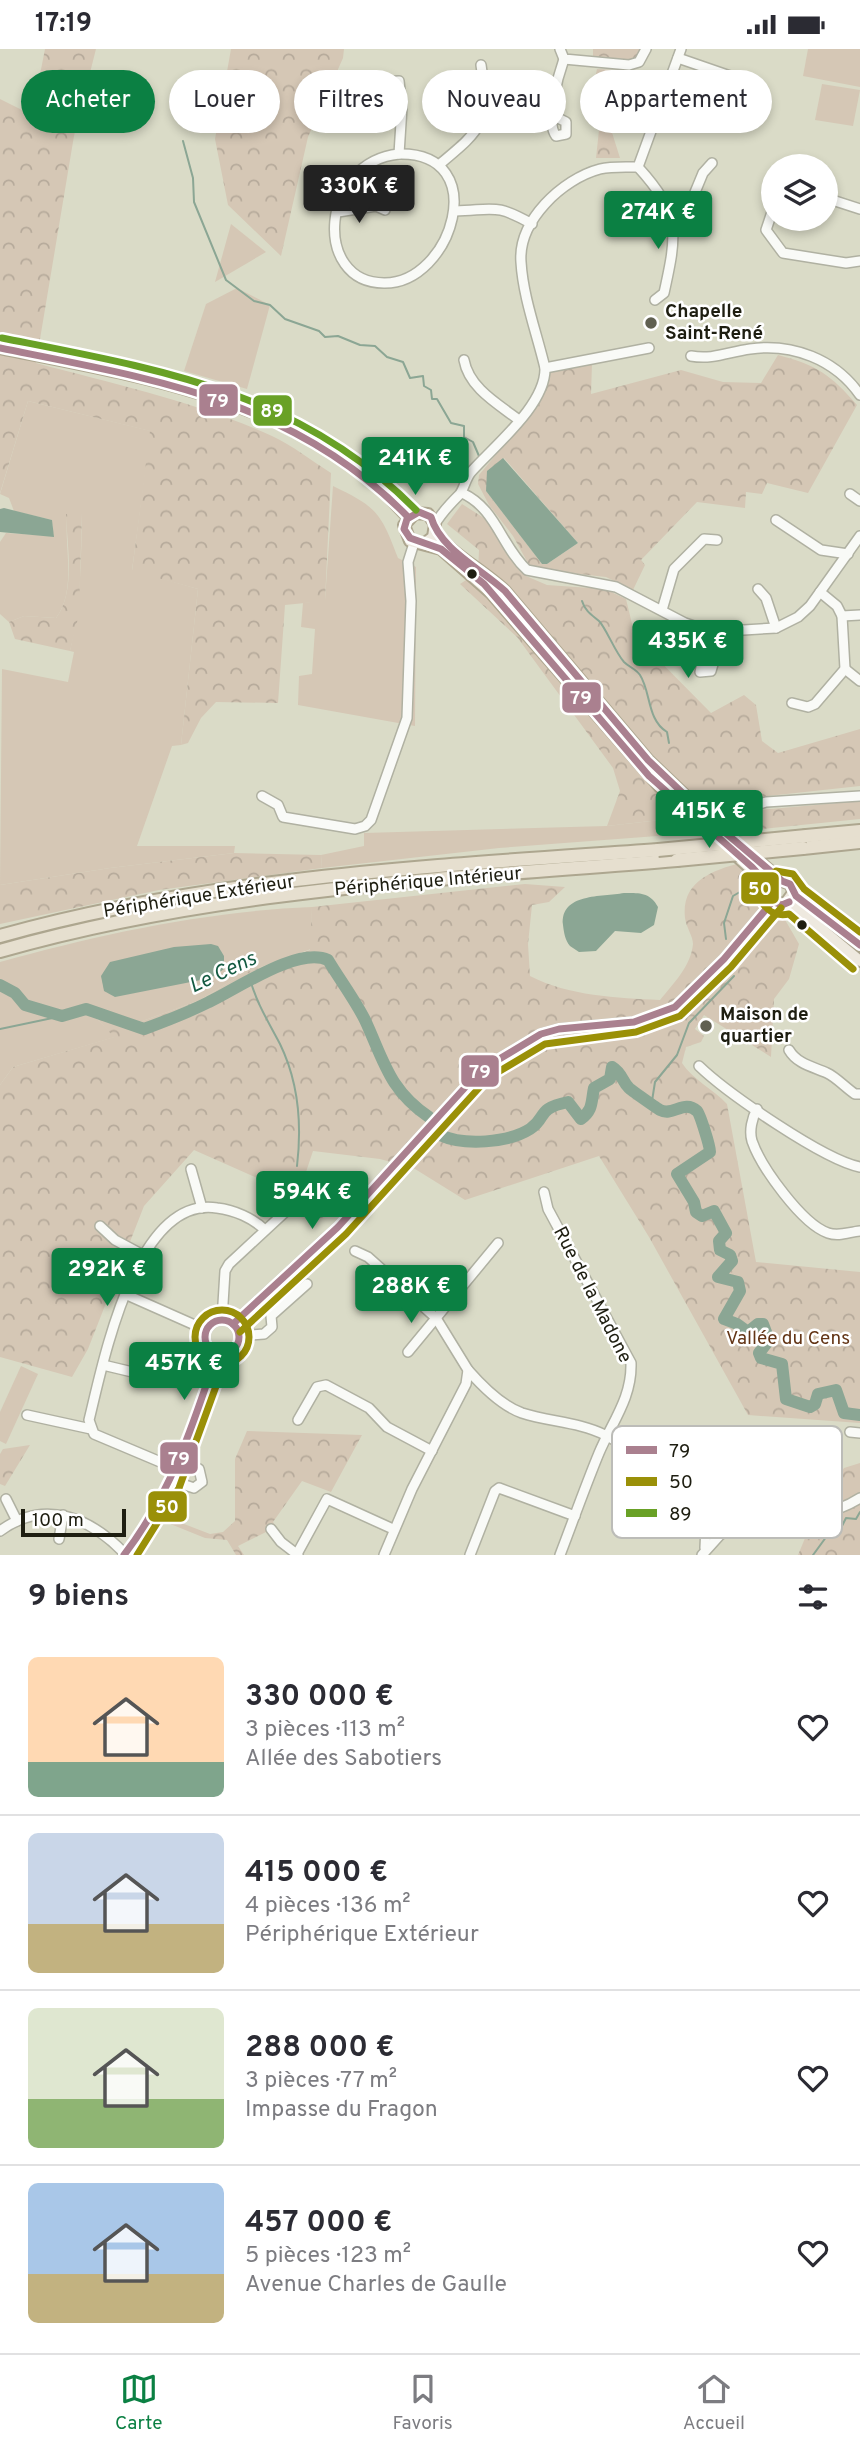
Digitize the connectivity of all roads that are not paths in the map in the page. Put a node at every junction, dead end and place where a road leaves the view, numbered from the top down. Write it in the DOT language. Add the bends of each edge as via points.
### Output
graph roads {
  1 [pos="560,49"];
  2 [pos="646,49"];
  3 [pos="679,54"];
  4 [pos="565,59"];
  5 [pos="481,65"];
  6 [pos="561,70"];
  7 [pos="719,70"];
  8 [pos="400,133"];
  9 [pos="650,133"];
  10 [pos="399,154"];
  11 [pos="712,163"];
  12 [pos="440,164"];
  13 [pos="638,167"];
  14 [pos="838,202"];
  15 [pos="860,209"];
  16 [pos="385,210"];
  17 [pos="670,210"];
  18 [pos="455,211"];
  19 [pos="338,212"];
  20 [pos="532,224"];
  21 [pos="767,231"];
  22 [pos="860,261"];
  23 [pos="655,300"];
  24 [pos="0,348"];
  25 [pos="649,348"];
  26 [pos="691,356"];
  27 [pos="464,360"];
  28 [pos="545,368"];
  29 [pos="860,395"];
  30 [pos="519,420"];
  31 [pos="462,493"];
  32 [pos="850,494"];
  33 [pos="860,501"];
  34 [pos="408,517"];
  35 [pos="776,520"];
  36 [pos="433,523"];
  37 [pos="860,536"];
  38 [pos="717,540"];
  39 [pos="419,543"];
  40 [pos="848,554"];
  41 [pos="758,589"];
  42 [pos="820,592"];
  43 [pos="662,610"];
  44 [pos="860,615"];
  45 [pos="842,616"];
  46 [pos="776,628"];
  47 [pos="720,640"];
  48 [pos="713,663"];
  49 [pos="845,669"];
  50 [pos="860,681"];
  51 [pos="792,703"];
  52 [pos="261,796"];
  53 [pos="860,796"];
  54 [pos="860,831"];
  55 [pos="718,832"];
  56 [pos="805,842"];
  57 [pos="860,842"];
  58 [pos="782,881"];
  59 [pos="771,897"];
  60 [pos="791,897"];
  61 [pos="0,936"];
  62 [pos="860,945"];
  63 [pos="0,951"];
  64 [pos="860,961"];
  65 [pos="789,1050"];
  66 [pos="698,1066"];
  67 [pos="860,1094"];
  68 [pos="757,1109"];
  69 [pos="860,1167"];
  70 [pos="191,1169"];
  71 [pos="544,1192"];
  72 [pos="202,1208"];
  73 [pos="320,1212"];
  74 [pos="100,1226"];
  75 [pos="265,1230"];
  76 [pos="860,1231"];
  77 [pos="498,1243"];
  78 [pos="355,1251"];
  79 [pos="143,1255"];
  80 [pos="307,1284"];
  81 [pos="127,1295"];
  82 [pos="436,1318"];
  83 [pos="222,1320"];
  84 [pos="233,1324"];
  85 [pos="206,1330"];
  86 [pos="239,1336"];
  87 [pos="408,1352"];
  88 [pos="217,1353"];
  89 [pos="103,1365"];
  90 [pos="468,1370"];
  91 [pos="145,1375"];
  92 [pos="27,1415"];
  93 [pos="298,1420"];
  94 [pos="613,1426"];
  95 [pos="612,1427"];
  96 [pos="90,1429"];
  97 [pos="607,1436"];
  98 [pos="612,1440"];
  99 [pos="432,1451"];
  100 [pos="179,1466"];
  101 [pos="173,1481"];
  102 [pos="860,1498"];
  103 [pos="6,1499"];
  104 [pos="842,1507"];
  105 [pos="63,1515"];
  106 [pos="575,1516"];
  107 [pos="17,1521"];
  108 [pos="271,1529"];
  109 [pos="393,1529"];
  110 [pos="0,1531"];
  111 [pos="720,1538"];
  112 [pos="59,1539"];
  113 [pos="703,1552"];
  114 [pos="125,1555"];
  115 [pos="298,1555"];
  116 [pos="384,1555"];
  117 [pos="470,1555"];
  118 [pos="560,1555"];
  1 -- 4 [label="street"];
  2 -- 4 [label="street" via="639,62 629,65"];
  3 -- 7 [label="street"];
  4 -- 6 [label="street"];
  5 -- 12 [label="street" via="480,126"];
  8 -- 10 [label="street"];
  9 -- 13 [label="street"];
  10 -- 12 [label="street" via="424,156"];
  10 -- 19 [label="street" via="369,162 356,171 347,182"];
  11 -- 17 [label="street" via="702,173 693,199"];
  12 -- 18 [label="street"];
  13 -- 17 [label="street"];
  13 -- 20 [label="street" via="586,175 552,197"];
  14 -- 15 [label="street"];
  16 -- 19 [label="street" via="376,206"];
  17 -- 23 [label="street" via="672,257 664,293"];
  18 -- 19 [label="street" via="431,259 404,279 382,283 360,277 338,256"];
  18 -- 20 [label="street" via="493,207"];
  20 -- 28 [label="street" via="520,260"];
  21 -- 22 [label="street" via="783,253"];
  24 -- 34 [label="main road" via="115,370 236,407 340,458 381,488"];
  25 -- 28 [label="street"];
  26 -- 29 [label="street" via="709,359 769,348 800,352 831,366"];
  27 -- 30 [label="street" via="466,373 482,392"];
  28 -- 30 [label="street" via="544,385"];
  30 -- 31 [label="street" via="465,480"];
  31 -- 36 [label="street"];
  31 -- 43 [label="street" via="488,512 516,560 527,570 616,587"];
  32 -- 33 [label="street"];
  34 -- 36 [label="main road" via="419,512"];
  34 -- 39 [label="main road" via="404,530"];
  35 -- 40 [label="street" via="821,550"];
  36 -- 39 [label="main road"];
  36 -- 55 [label="main road" via="443,543 505,591 648,760"];
  37 -- 40 [label="street"];
  38 -- 43 [label="street" via="704,538 674,569"];
  39 -- 52 [label="street" via="408,562 406,727 371,820 355,829 283,817 278,805"];
  39 -- 55 [label="main road" via="441,549 470,571 626,751 676,803"];
  40 -- 42 [label="street"];
  41 -- 46 [label="street"];
  42 -- 45 [label="street"];
  42 -- 46 [label="street" via="797,617"];
  43 -- 46 [label="street" via="710,632"];
  44 -- 45 [label="street"];
  45 -- 49 [label="street"];
  47 -- 48 [label="street"];
  49 -- 50 [label="street"];
  49 -- 51 [label="street" via="815,704"];
  53 -- 55 [label="street" via="766,802 739,810"];
  54 -- 56 [label="highway, Périphérique Extérieur"];
  55 -- 58 [label="main road"];
  55 -- 59 [label="main road" via="760,877"];
  56 -- 57 [label="highway, Périphérique Intérieur"];
  56 -- 61 [label="highway, Périphérique Extérieur, bridge" via="658,849 262,884 125,907"];
  56 -- 63 [label="highway, Périphérique Intérieur, bridge" via="677,860 311,893 139,919"];
  58 -- 59 [label="main road" via="773,884"];
  58 -- 60 [label="main road" via="790,884"];
  59 -- 60 [label="main road" via="780,905"];
  59 -- 84 [label="street" via="724,959 675,1007 634,1022 541,1034 481,1070 338,1227"];
  60 -- 62 [label="main road"];
  60 -- 64 [label="main road"];
  65 -- 67 [label="street"];
  66 -- 68 [label="street"];
  68 -- 69 [label="street" via="830,1156"];
  68 -- 76 [label="street" via="752,1142 791,1202 816,1228 831,1235"];
  70 -- 72 [label="street"];
  71 -- 94 [label="street, Rue de la Madone" via="548,1209 631,1363 631,1382"];
  72 -- 75 [label="street" via="234,1212"];
  72 -- 79 [label="street" via="174,1219"];
  73 -- 75 [label="street" via="302,1199"];
  74 -- 79 [label="street"];
  75 -- 83 [label="street" via="225,1271"];
  77 -- 82 [label="street"];
  78 -- 82 [label="street" via="368,1257"];
  79 -- 81 [label="street"];
  80 -- 86 [label="street" via="271,1316 272,1327 264,1334"];
  81 -- 85 [label="street"];
  81 -- 89 [label="street"];
  82 -- 87 [label="street"];
  82 -- 90 [label="street"];
  83 -- 84 [label="street"];
  83 -- 85 [label="street"];
  84 -- 86 [label="street"];
  85 -- 88 [label="street" via="207,1345"];
  86 -- 88 [label="street" via="233,1349"];
  88 -- 100 [label="street"];
  89 -- 91 [label="street"];
  89 -- 96 [label="street"];
  90 -- 97 [label="street" via="522,1413 591,1428"];
  90 -- 99 [label="street" via="466,1384"];
  92 -- 96 [label="street"];
  93 -- 99 [label="street" via="317,1387 326,1385"];
  95 -- 97 [label="street, Rue de la Madone"];
  96 -- 100 [label="street"];
  97 -- 98 [label="street"];
  97 -- 106 [label="street, Rue de la Madone"];
  99 -- 109 [label="street"];
  100 -- 101 [label="street"];
  100 -- 101 [label="street" via="199,1469 202,1482 194,1488"];
  101 -- 114 [label="street"];
  102 -- 104 [label="street"];
  103 -- 107 [label="street"];
  105 -- 107 [label="street" via="40,1514"];
  105 -- 112 [label="street"];
  105 -- 114 [label="street" via="95,1527"];
  106 -- 117 [label="street" via="499,1488"];
  106 -- 118 [label="street, Rue de la Madone"];
  107 -- 110 [label="street"];
  108 -- 115 [label="street"];
  109 -- 115 [label="street" via="327,1499"];
  109 -- 116 [label="street"];
  111 -- 113 [label="street"];
}
